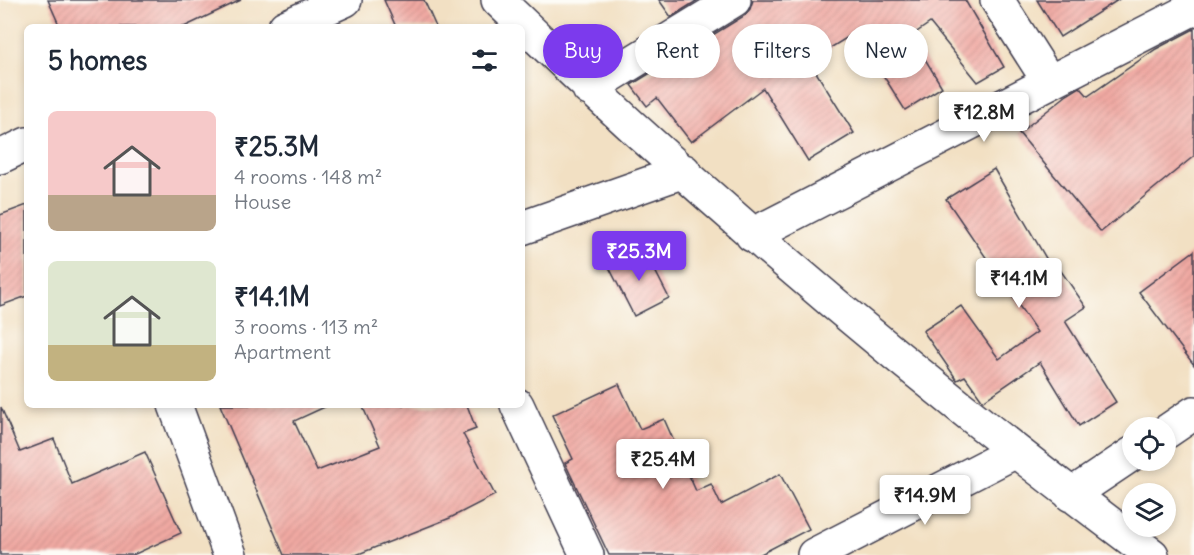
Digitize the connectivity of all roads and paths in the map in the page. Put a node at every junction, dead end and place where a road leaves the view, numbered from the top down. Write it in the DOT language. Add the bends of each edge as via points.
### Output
graph roads {
  1 [pos="345,0"];
  2 [pos="498,0"];
  3 [pos="734,0"];
  4 [pos="997,0"];
  5 [pos="1194,8"];
  6 [pos="292,24"];
  7 [pos="523,24"];
  8 [pos="525,26"];
  9 [pos="1048,80"];
  10 [pos="589,89"];
  11 [pos="24,145"];
  12 [pos="0,157"];
  13 [pos="684,171"];
  14 [pos="525,227"];
  15 [pos="752,235"];
  16 [pos="176,408"];
  17 [pos="518,408"];
  18 [pos="1194,413"];
  19 [pos="1176,425"];
  20 [pos="1014,452"];
  21 [pos="1122,461"];
  22 [pos="1071,495"];
  23 [pos="230,555"];
  24 [pos="587,555"];
  25 [pos="814,555"];
  26 [pos="1152,555"];
  1 -- 6 [label="street"];
  2 -- 7 [label="street"];
  3 -- 10 [label="street"];
  4 -- 9 [label="street"];
  5 -- 9 [label="street"];
  8 -- 10 [label="street"];
  9 -- 15 [label="street"];
  10 -- 13 [label="street"];
  11 -- 12 [label="street"];
  13 -- 14 [label="street"];
  13 -- 15 [label="street"];
  15 -- 20 [label="street"];
  16 -- 23 [label="street"];
  17 -- 24 [label="street"];
  18 -- 19 [label="street"];
  20 -- 22 [label="street"];
  20 -- 25 [label="street"];
  21 -- 22 [label="street"];
  22 -- 26 [label="street"];
}
